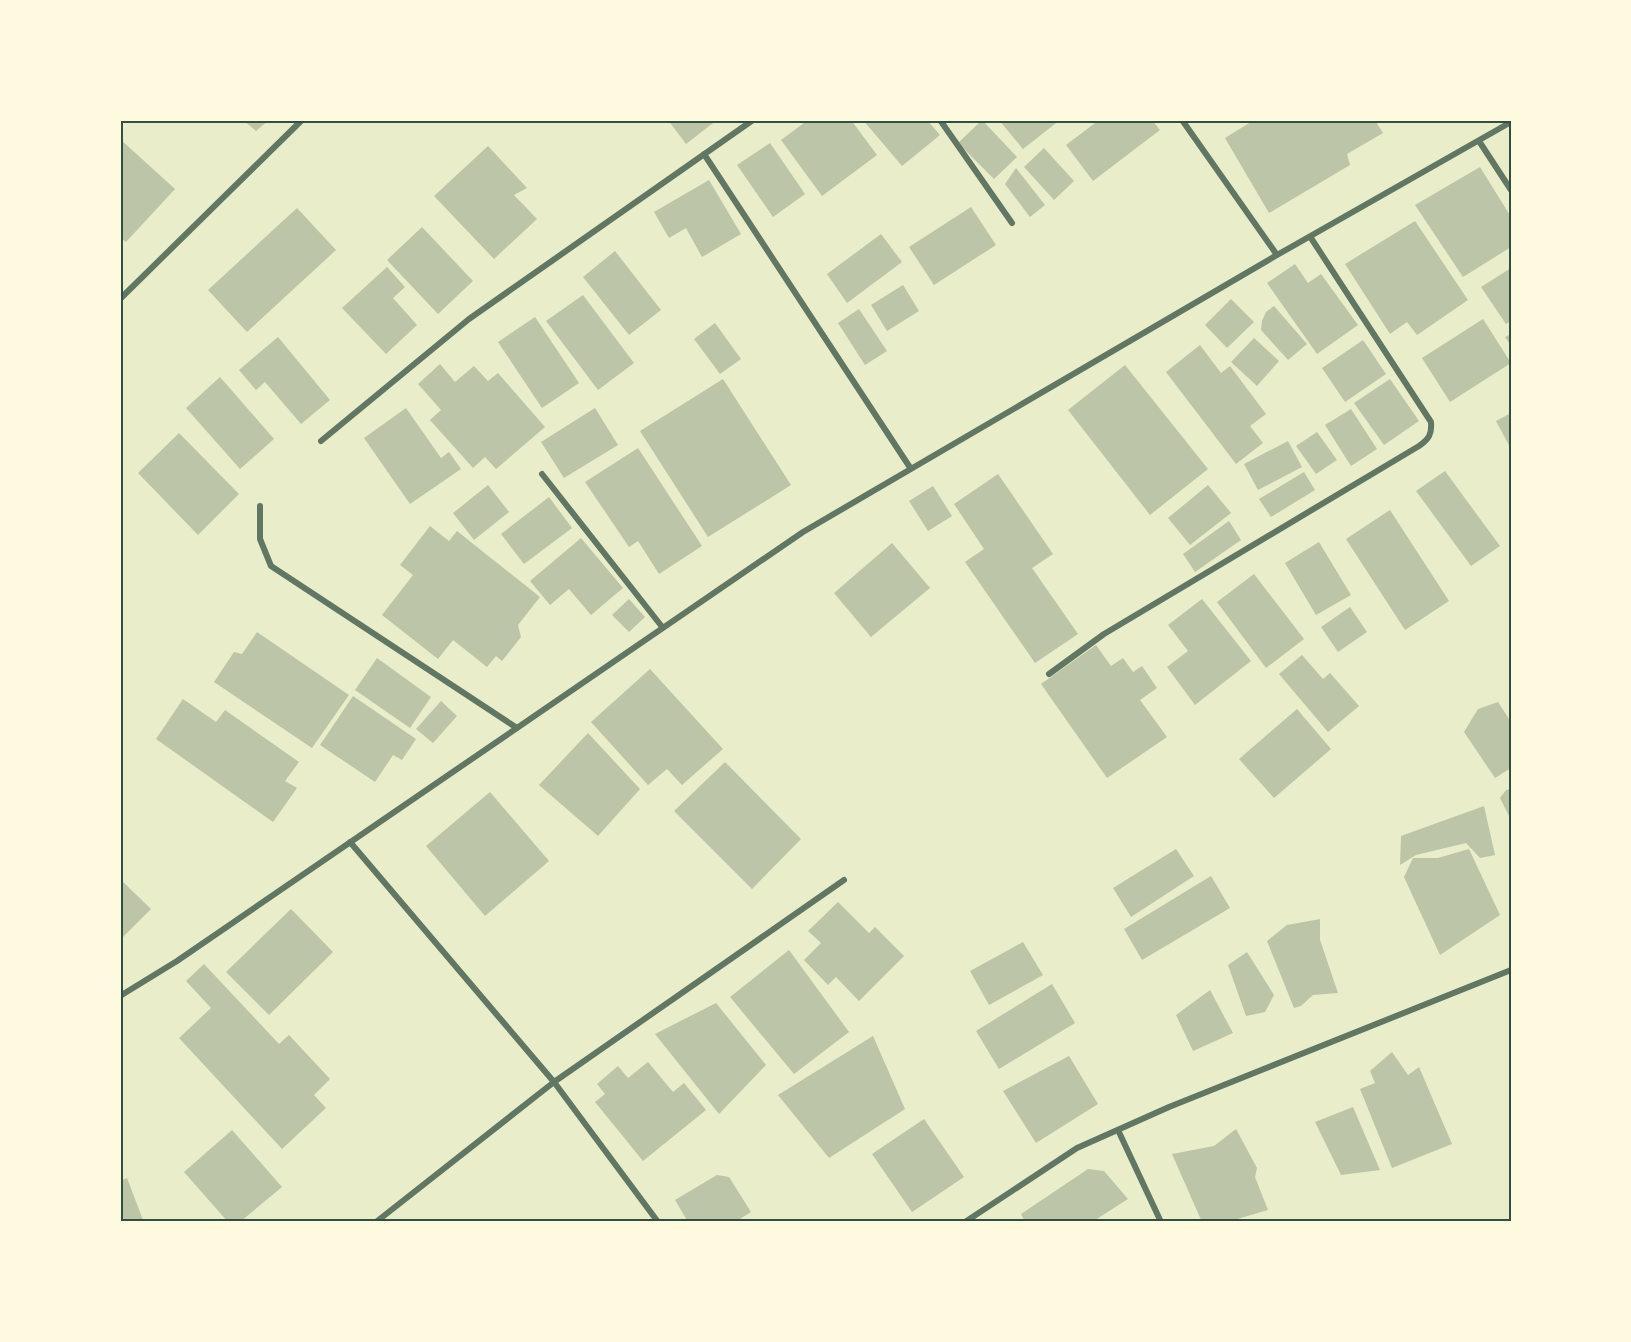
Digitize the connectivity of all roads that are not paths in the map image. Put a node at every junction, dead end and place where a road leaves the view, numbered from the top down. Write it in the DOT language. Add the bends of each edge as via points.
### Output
graph roads {
  1 [pos="302,120"];
  2 [pos="753,120"];
  3 [pos="940,120"];
  4 [pos="1182,120"];
  5 [pos="1511,122"];
  6 [pos="1479,141"];
  7 [pos="704,154"];
  8 [pos="1511,190"];
  9 [pos="1012,223"];
  10 [pos="1311,238"];
  11 [pos="1277,255"];
  12 [pos="120,299"];
  13 [pos="321,441"];
  14 [pos="911,469"];
  15 [pos="542,474"];
  16 [pos="260,506"];
  17 [pos="663,628"];
  18 [pos="1049,674"];
  19 [pos="517,728"];
  20 [pos="350,842"];
  21 [pos="844,880"];
  22 [pos="1511,970"];
  23 [pos="120,996"];
  24 [pos="554,1082"];
  25 [pos="1118,1130"];
  26 [pos="376,1222"];
  27 [pos="658,1222"];
  28 [pos="965,1222"];
  29 [pos="1161,1222"];
  1 -- 12 [label="street"];
  2 -- 7 [label="street"];
  3 -- 9 [label="street"];
  4 -- 11 [label="street"];
  5 -- 6 [label="street"];
  6 -- 8 [label="street"];
  6 -- 10 [label="street"];
  7 -- 13 [label="street" via="469,319"];
  7 -- 14 [label="street"];
  10 -- 11 [label="street"];
  10 -- 18 [label="street" via="1431,422 1428,439 1104,634"];
  11 -- 14 [label="street"];
  14 -- 17 [label="street" via="803,532"];
  15 -- 17 [label="street"];
  16 -- 19 [label="street" via="260,539 271,566"];
  17 -- 19 [label="street"];
  19 -- 20 [label="street"];
  20 -- 23 [label="street"];
  20 -- 24 [label="street"];
  21 -- 24 [label="street"];
  22 -- 25 [label="street"];
  24 -- 26 [label="street"];
  24 -- 27 [label="street"];
  25 -- 28 [label="street" via="1077,1148"];
  25 -- 29 [label="street"];
}
